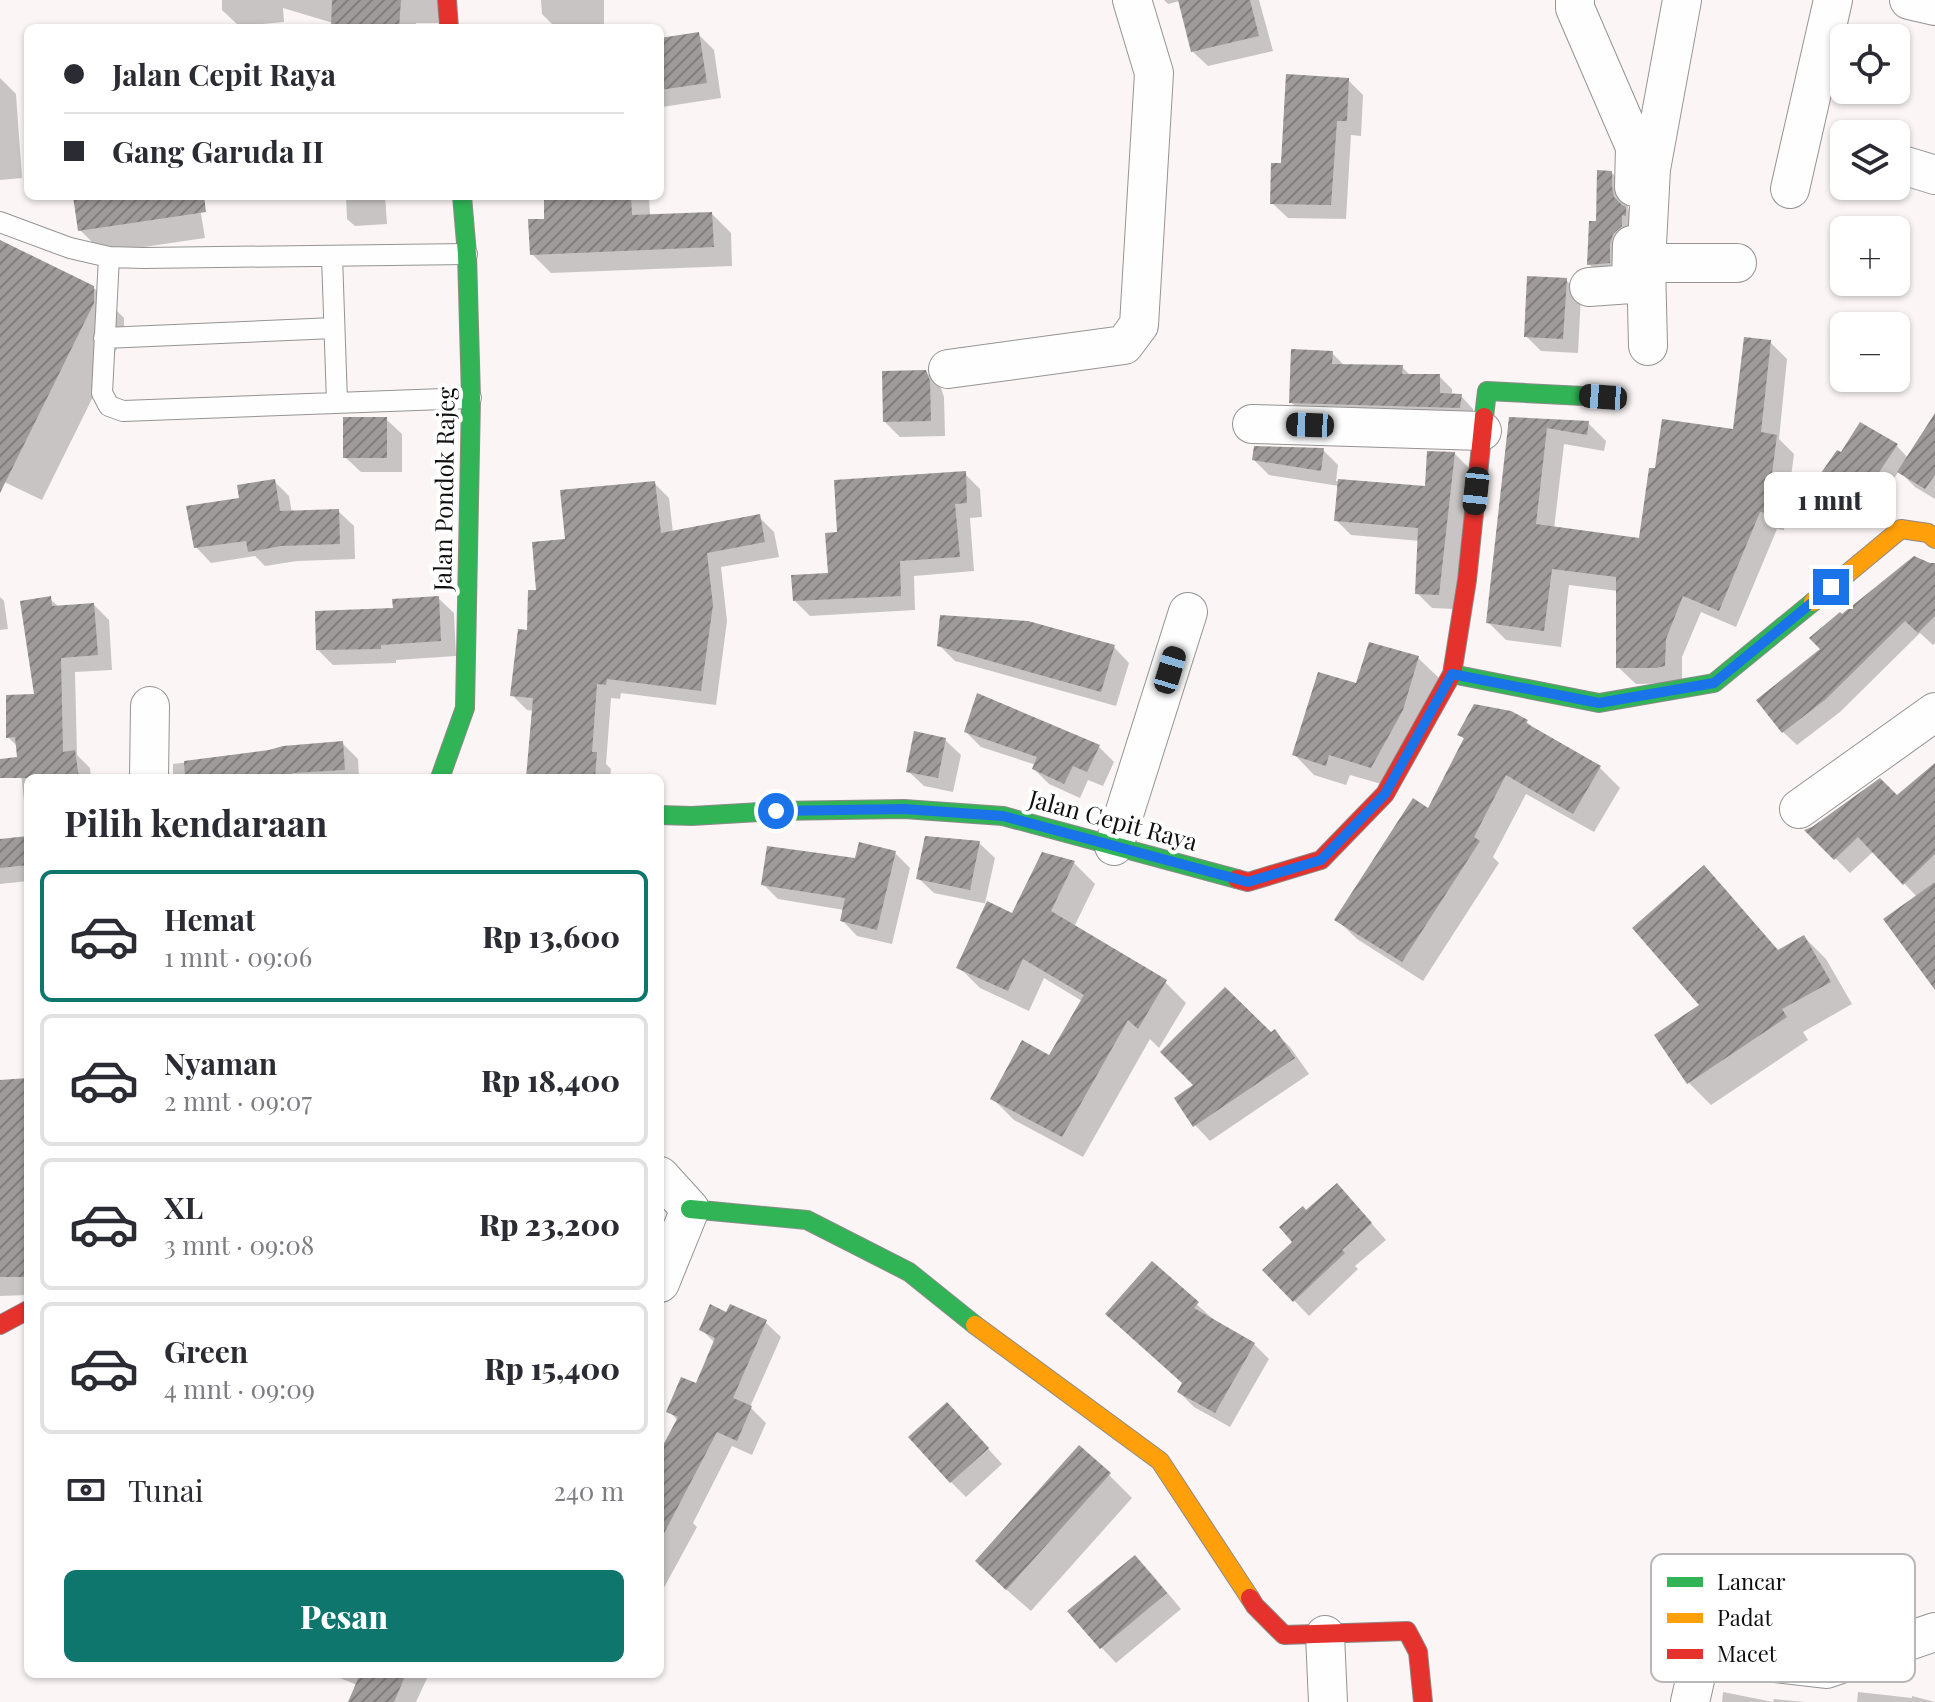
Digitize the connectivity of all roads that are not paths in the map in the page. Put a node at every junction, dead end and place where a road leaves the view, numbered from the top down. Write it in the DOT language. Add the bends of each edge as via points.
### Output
graph roads {
  1 [pos="447,0"];
  2 [pos="1132,0"];
  3 [pos="1575,0"];
  4 [pos="1682,0"];
  5 [pos="1833,0"];
  6 [pos="1909,0"];
  7 [pos="1935,6"];
  8 [pos="449,24"];
  9 [pos="1910,167"];
  10 [pos="1935,175"];
  11 [pos="1790,189"];
  12 [pos="462,200"];
  13 [pos="0,222"];
  14 [pos="467,254"];
  15 [pos="332,256"];
  16 [pos="109,257"];
  17 [pos="1646,263"];
  18 [pos="1737,263"];
  19 [pos="1589,287"];
  20 [pos="334,328"];
  21 [pos="104,338"];
  22 [pos="1648,346"];
  23 [pos="948,369"];
  24 [pos="1603,397"];
  25 [pos="471,398"];
  26 [pos="337,402"];
  27 [pos="1252,424"];
  28 [pos="1482,431"];
  29 [pos="1935,539"];
  30 [pos="1188,612"];
  31 [pos="1452,674"];
  32 [pos="150,706"];
  33 [pos="1935,712"];
  34 [pos="149,774"];
  35 [pos="441,774"];
  36 [pos="1799,809"];
  37 [pos="664,815"];
  38 [pos="1114,846"];
  39 [pos="664,1180"];
  40 [pos="690,1209"];
  41 [pos="664,1273"];
  42 [pos="24,1312"];
  43 [pos="0,1325"];
  44 [pos="1935,1632"];
  45 [pos="1325,1635"];
  46 [pos="1915,1641"];
  47 [pos="1695,1682"];
  48 [pos="1328,1702"];
  49 [pos="1423,1702"];
  50 [pos="1690,1702"];
  1 -- 8 [label="street"];
  2 -- 23 [label="street" via="1154,73 1139,325 1124,345"];
  3 -- 19 [label="street" via="1635,147 1631,284"];
  4 -- 17 [label="street" via="1651,169"];
  5 -- 11 [label="street"];
  6 -- 7 [label="street"];
  9 -- 10 [label="street"];
  12 -- 14 [label="street, Jalan Pondok Rajeg"];
  13 -- 16 [label="lane"];
  14 -- 15 [label="lane"];
  14 -- 25 [label="street, Jalan Pondok Rajeg"];
  15 -- 16 [label="lane"];
  15 -- 20 [label="lane"];
  16 -- 21 [label="lane"];
  17 -- 18 [label="street"];
  17 -- 22 [label="street"];
  20 -- 21 [label="lane"];
  20 -- 26 [label="lane"];
  21 -- 26 [label="lane" via="102,393 109,406 123,411"];
  24 -- 28 [label="street" via="1492,389 1487,391"];
  25 -- 26 [label="lane"];
  25 -- 35 [label="street, Jalan Pondok Rajeg" via="465,708"];
  27 -- 28 [label="street"];
  28 -- 31 [label="street"];
  29 -- 31 [label="street" via="1901,529 1714,683 1599,703"];
  30 -- 38 [label="street"];
  31 -- 38 [label="street, Jalan Cepit Raya" via="1385,794 1321,860 1248,882"];
  32 -- 34 [label="street"];
  33 -- 36 [label="street"];
  37 -- 38 [label="street, Jalan Cepit Raya" via="904,809 1003,816"];
  39 -- 40 [label="street"];
  40 -- 41 [label="street"];
  40 -- 45 [label="street" via="807,1220 909,1272 1160,1461 1255,1606 1284,1635"];
  42 -- 43 [label="street"];
  44 -- 46 [label="street"];
  45 -- 48 [label="street"];
  45 -- 49 [label="street" via="1407,1631 1418,1652"];
  47 -- 50 [label="street"];
}
